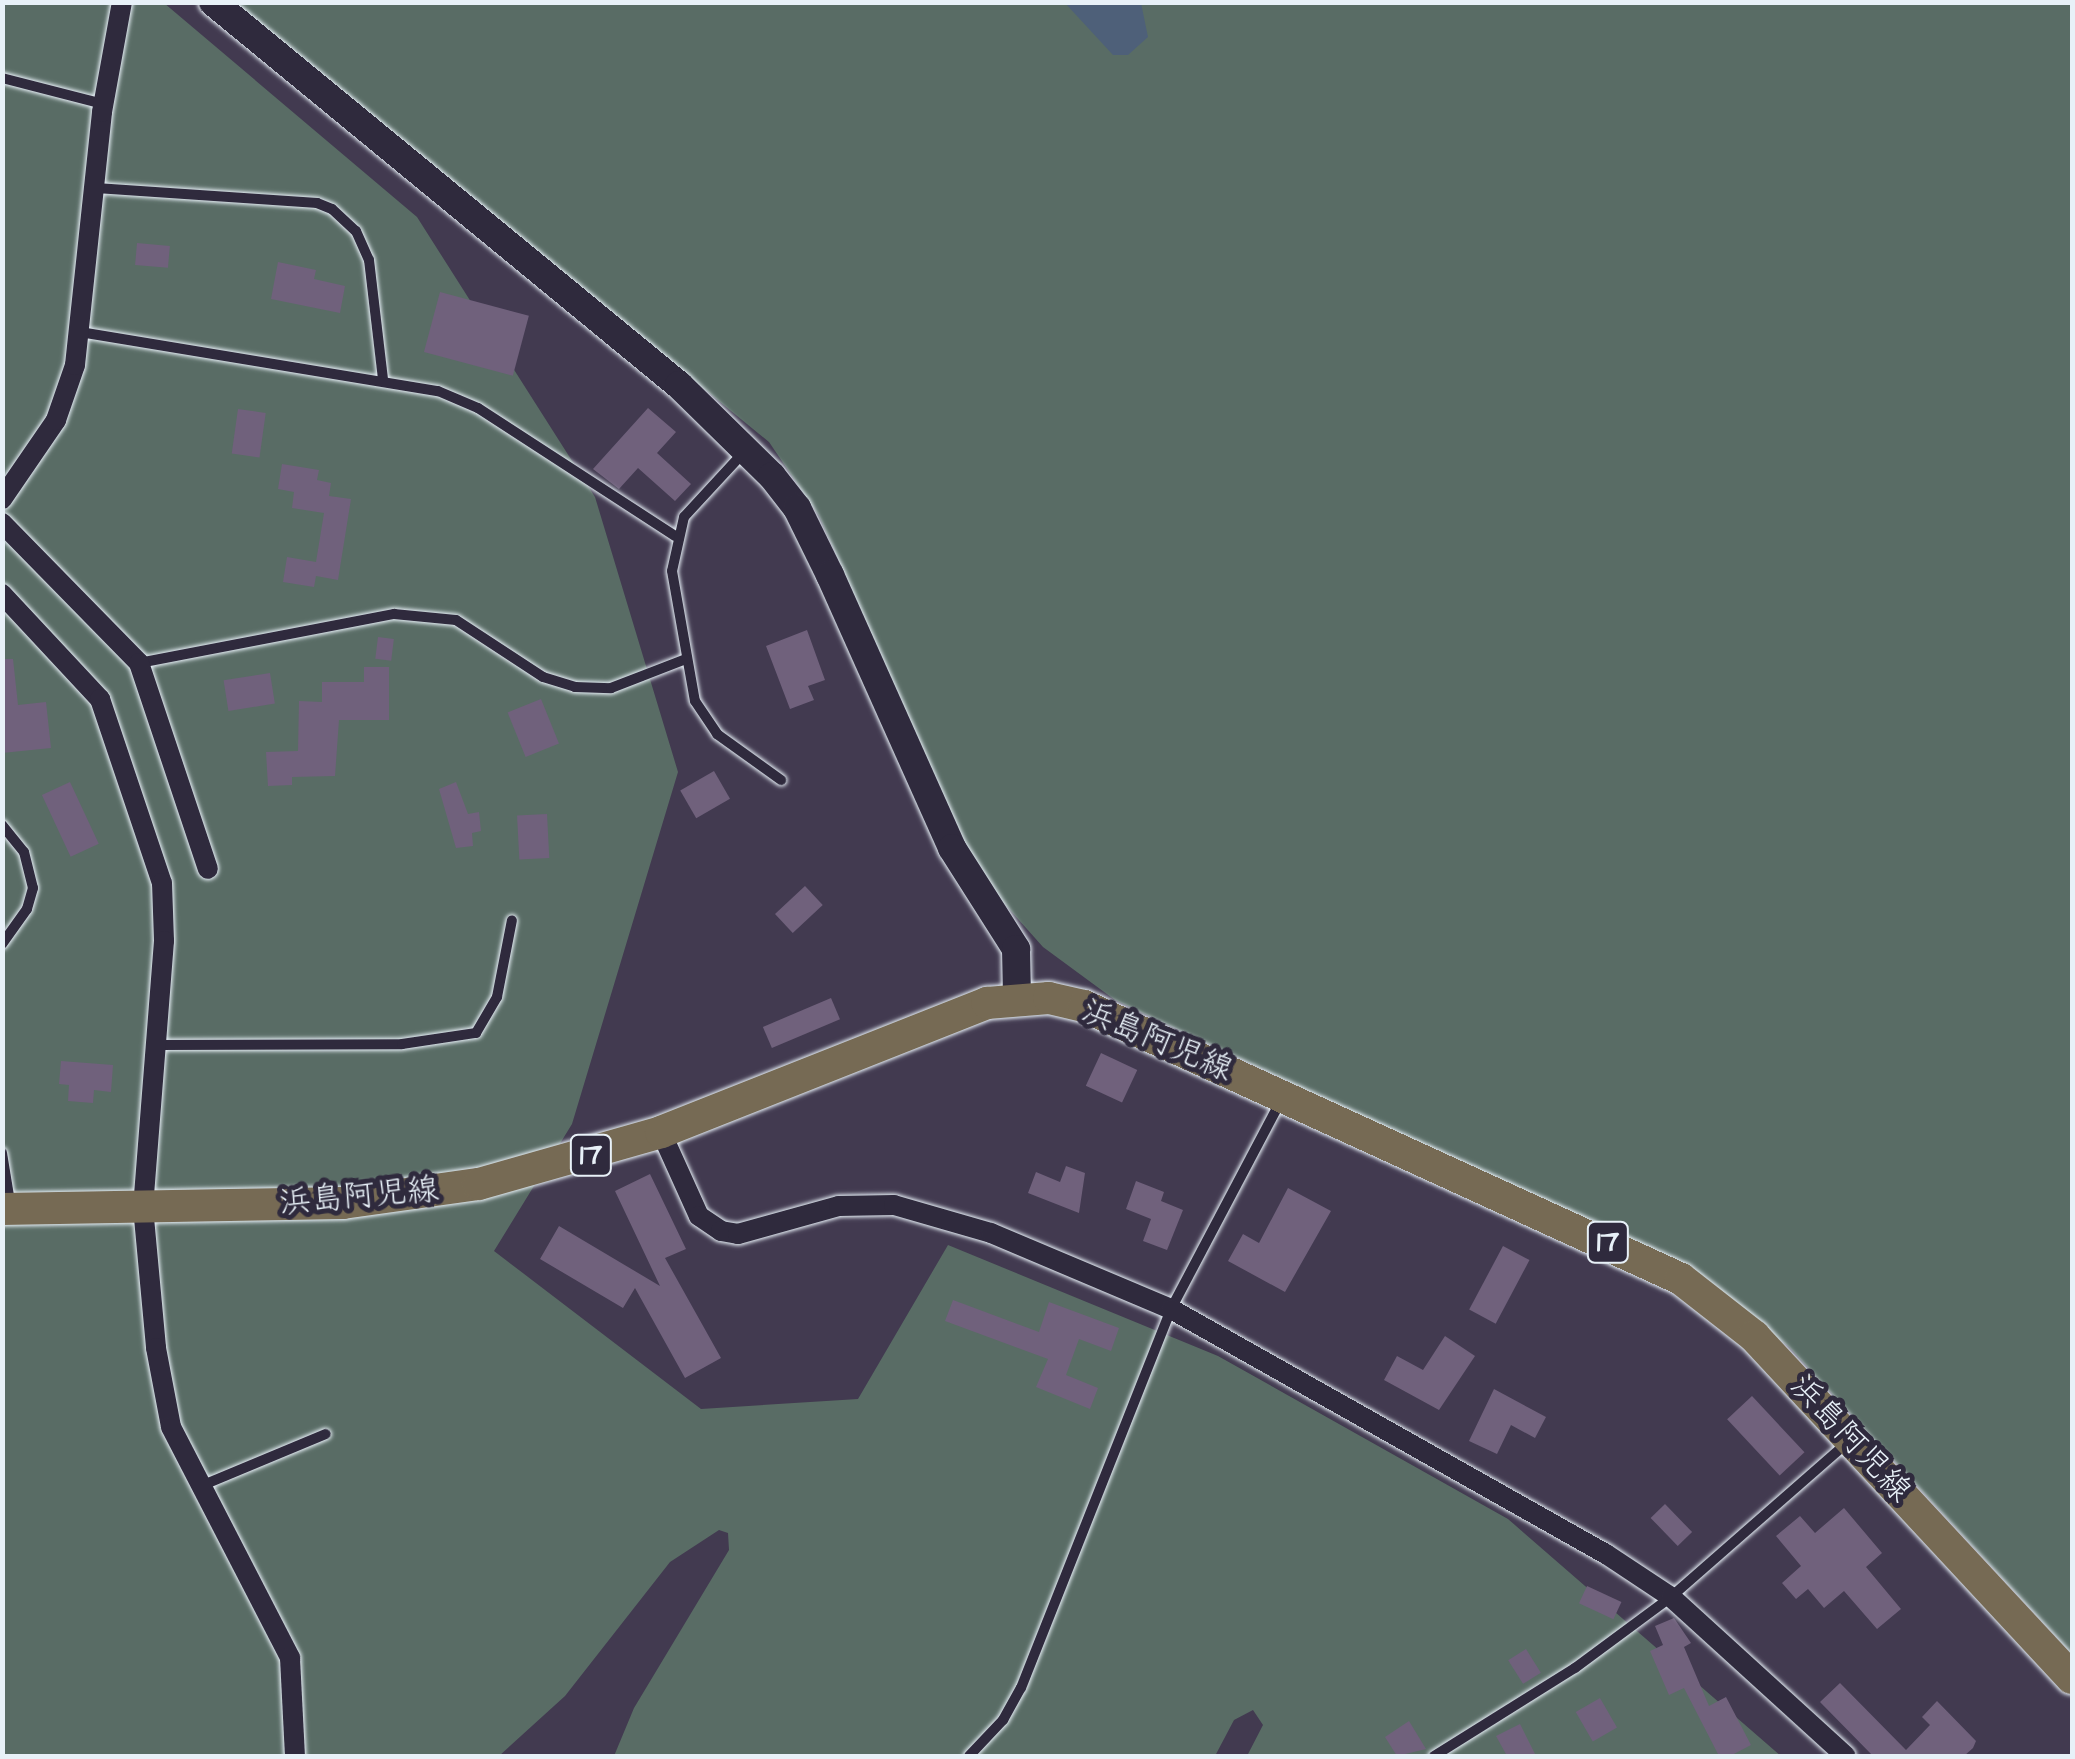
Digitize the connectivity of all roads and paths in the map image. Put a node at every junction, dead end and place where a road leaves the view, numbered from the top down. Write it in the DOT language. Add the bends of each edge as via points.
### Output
graph roads {
  1 [pos="122,2"];
  2 [pos="213,2"];
  3 [pos="2,78"];
  4 [pos="104,104"];
  5 [pos="96,188"];
  6 [pos="80,332"];
  7 [pos="382,380"];
  8 [pos="748,448"];
  9 [pos="2,499"];
  10 [pos="2,523"];
  11 [pos="675,536"];
  12 [pos="2,594"];
  13 [pos="686,660"];
  14 [pos="139,664"];
  15 [pos="781,780"];
  16 [pos="2,826"];
  17 [pos="208,870"];
  18 [pos="512,920"];
  19 [pos="2,944"];
  20 [pos="1017,996"];
  21 [pos="156,1045"];
  22 [pos="1283,1096"];
  23 [pos="661,1132"];
  24 [pos="2,1154"];
  25 [pos="142,1207"];
  26 [pos="7,1209"];
  27 [pos="1171,1309"];
  28 [pos="326,1434"];
  29 [pos="1852,1439"];
  30 [pos="200,1486"];
  31 [pos="1671,1597"];
  32 [pos="2072,1678"];
  33 [pos="296,1756"];
  34 [pos="969,1756"];
  35 [pos="1434,1756"];
  36 [pos="1846,1756"];
  1 -- 4 [label="street"];
  2 -- 8 [label="street"];
  3 -- 4 [label="lane"];
  4 -- 5 [label="street"];
  5 -- 6 [label="street"];
  5 -- 7 [label="lane" via="317,203 346,219 368,260"];
  6 -- 7 [label="lane"];
  6 -- 9 [label="street" via="56,420"];
  7 -- 11 [label="lane" via="438,391 478,408"];
  8 -- 11 [label="lane" via="684,517"];
  8 -- 20 [label="street" via="797,508 952,848 1016,948"];
  10 -- 14 [label="street"];
  11 -- 13 [label="lane" via="672,571"];
  12 -- 21 [label="street" via="79,671 100,700 117,743 162,883"];
  13 -- 14 [label="lane" via="611,688 575,688 543,677 456,620 394,614"];
  13 -- 15 [label="lane" via="704,718"];
  14 -- 17 [label="street"];
  16 -- 19 [label="lane" via="24,852 33,888"];
  18 -- 21 [label="lane" via="497,997 476,1033 402,1044"];
  20 -- 22 [label="main road, 浜島阿児線 / 17" via="1084,1006"];
  20 -- 23 [label="main road, 浜島阿児線 / 17"];
  21 -- 25 [label="street"];
  22 -- 27 [label="lane"];
  22 -- 29 [label="main road, 浜島阿児線 / 17" via="1681,1279 1754,1336"];
  23 -- 25 [label="main road, 浜島阿児線 / 17" via="558,1165 425,1195"];
  23 -- 27 [label="street" via="699,1216 721,1231 738,1234 840,1206 894,1206 991,1233"];
  24 -- 26 [label="lane"];
  25 -- 26 [label="main road, 浜島阿児線 / 17"];
  25 -- 30 [label="street" via="171,1427"];
  27 -- 31 [label="street"];
  27 -- 34 [label="lane" via="1021,1688 1003,1720"];
  28 -- 30 [label="lane"];
  29 -- 31 [label="lane"];
  29 -- 32 [label="main road, 浜島阿児線 / 17"];
  30 -- 33 [label="street" via="290,1658"];
  31 -- 35 [label="lane" via="1575,1668"];
  31 -- 36 [label="street"];
}
